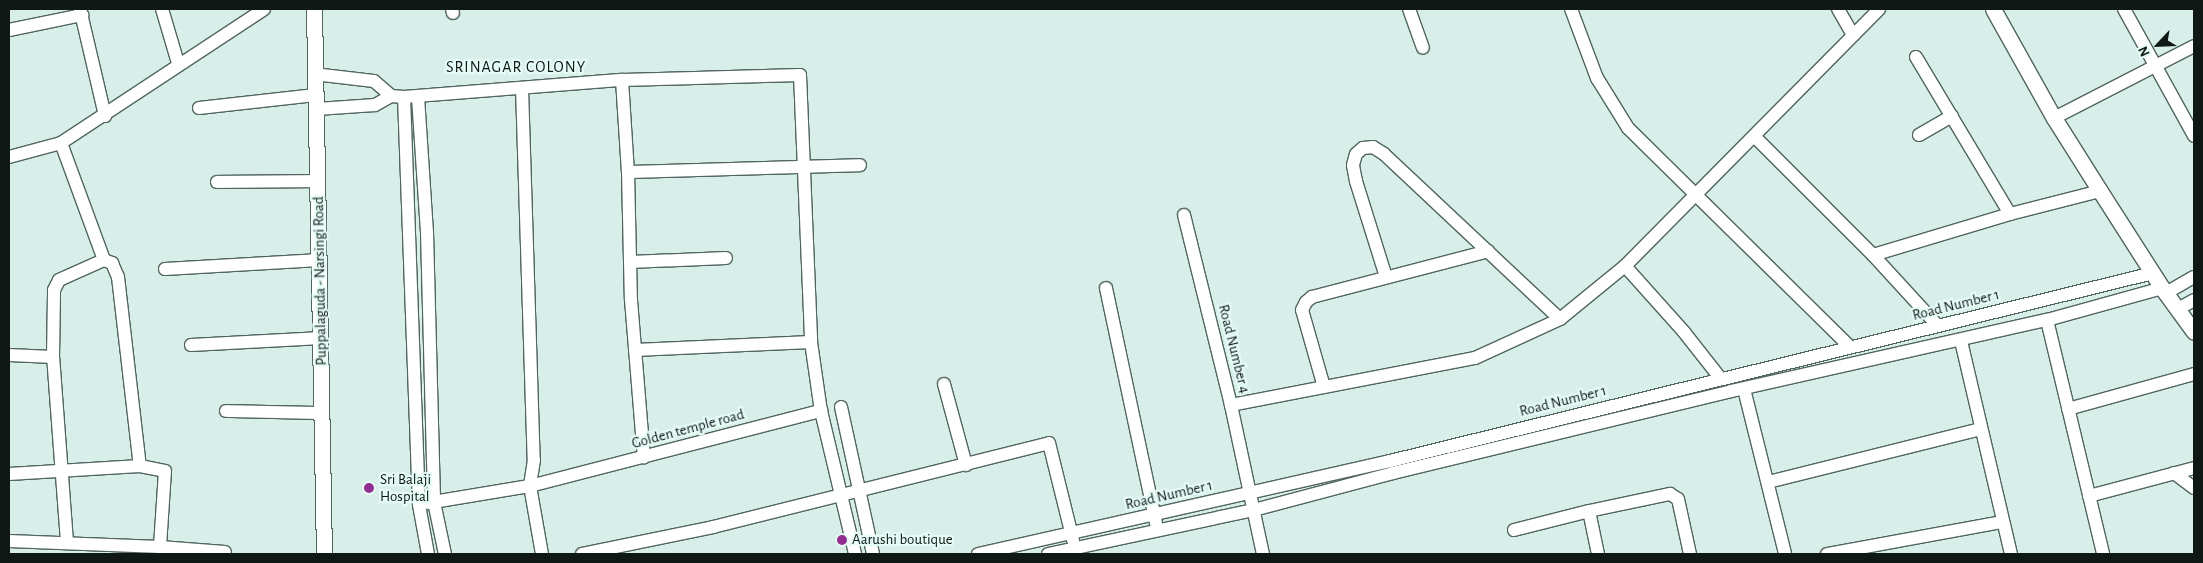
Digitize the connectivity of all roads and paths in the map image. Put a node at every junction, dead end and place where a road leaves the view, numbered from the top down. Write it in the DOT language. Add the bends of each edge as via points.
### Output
graph roads {
  1 [pos="162,9"];
  2 [pos="264,9"];
  3 [pos="314,9"];
  4 [pos="1409,9"];
  5 [pos="1574,9"];
  6 [pos="1838,9"];
  7 [pos="1879,9"];
  8 [pos="1993,9"];
  9 [pos="2124,9"];
  10 [pos="81,12"];
  11 [pos="9,30"];
  12 [pos="1853,35"];
  13 [pos="2194,46"];
  14 [pos="1424,48"];
  15 [pos="1916,57"];
  16 [pos="178,63"];
  17 [pos="2154,66"];
  18 [pos="314,74"];
  19 [pos="622,80"];
  20 [pos="522,88"];
  21 [pos="398,96"];
  22 [pos="418,97"];
  23 [pos="316,102"];
  24 [pos="199,108"];
  25 [pos="105,116"];
  26 [pos="1952,116"];
  27 [pos="2054,118"];
  28 [pos="1920,135"];
  29 [pos="1754,136"];
  30 [pos="2194,136"];
  31 [pos="61,143"];
  32 [pos="9,157"];
  33 [pos="860,164"];
  34 [pos="804,166"];
  35 [pos="628,172"];
  36 [pos="318,181"];
  37 [pos="217,182"];
  38 [pos="2100,191"];
  39 [pos="1695,195"];
  40 [pos="2010,214"];
  41 [pos="1184,215"];
  42 [pos="1488,251"];
  43 [pos="1873,255"];
  44 [pos="726,258"];
  45 [pos="104,260"];
  46 [pos="320,260"];
  47 [pos="630,262"];
  48 [pos="1625,266"];
  49 [pos="165,269"];
  50 [pos="2153,273"];
  51 [pos="1386,277"];
  52 [pos="2194,277"];
  53 [pos="1106,288"];
  54 [pos="2164,290"];
  55 [pos="2194,300"];
  56 [pos="2178,309"];
  57 [pos="1560,319"];
  58 [pos="2047,320"];
  59 [pos="1938,326"];
  60 [pos="2194,332"];
  61 [pos="322,338"];
  62 [pos="1961,341"];
  63 [pos="811,342"];
  64 [pos="191,345"];
  65 [pos="1850,347"];
  66 [pos="635,350"];
  67 [pos="9,355"];
  68 [pos="53,357"];
  69 [pos="2194,374"];
  70 [pos="1721,379"];
  71 [pos="944,384"];
  72 [pos="1324,387"];
  73 [pos="1744,389"];
  74 [pos="1231,406"];
  75 [pos="841,407"];
  76 [pos="2068,409"];
  77 [pos="226,411"];
  78 [pos="821,411"];
  79 [pos="323,413"];
  80 [pos="1981,429"];
  81 [pos="644,457"];
  82 [pos="966,465"];
  83 [pos="140,466"];
  84 [pos="2194,468"];
  85 [pos="63,472"];
  86 [pos="2174,473"];
  87 [pos="9,474"];
  88 [pos="1768,482"];
  89 [pos="530,486"];
  90 [pos="2194,488"];
  91 [pos="859,490"];
  92 [pos="1250,492"];
  93 [pos="841,495"];
  94 [pos="2089,496"];
  95 [pos="434,502"];
  96 [pos="419,505"];
  97 [pos="1254,510"];
  98 [pos="1589,511"];
  99 [pos="1154,516"];
  100 [pos="2002,522"];
  101 [pos="1514,530"];
  102 [pos="1158,531"];
  103 [pos="1072,533"];
  104 [pos="9,541"];
  105 [pos="68,542"];
  106 [pos="160,547"];
  107 [pos="1075,548"];
  108 [pos="1898,548"];
  109 [pos="1874,550"];
  110 [pos="184,551"];
  111 [pos="225,552"];
  112 [pos="324,554"];
  113 [pos="428,554"];
  114 [pos="445,554"];
  115 [pos="542,554"];
  116 [pos="582,554"];
  117 [pos="855,554"];
  118 [pos="873,554"];
  119 [pos="978,554"];
  120 [pos="1048,554"];
  121 [pos="1263,554"];
  122 [pos="1598,554"];
  123 [pos="1690,554"];
  124 [pos="1786,554"];
  125 [pos="1828,554"];
  126 [pos="2011,554"];
  127 [pos="2102,554"];
  1 -- 16 [label="street"];
  2 -- 16 [label="street"];
  3 -- 18 [label="street, Puppalaguda - Narsingi Road"];
  4 -- 14 [label="street"];
  5 -- 39 [label="street" via="1597,78 1628,128"];
  6 -- 12 [label="street"];
  7 -- 12 [label="street"];
  8 -- 27 [label="street"];
  9 -- 17 [label="street"];
  10 -- 11 [label="street"];
  10 -- 25 [label="street"];
  12 -- 29 [label="street"];
  13 -- 17 [label="street"];
  15 -- 26 [label="street"];
  16 -- 25 [label="street"];
  17 -- 27 [label="street"];
  17 -- 30 [label="street"];
  18 -- 21 [label="street" via="374,80"];
  18 -- 23 [label="street, Puppalaguda - Narsingi Road"];
  19 -- 20 [label="street"];
  19 -- 34 [label="street" via="800,74"];
  19 -- 35 [label="street"];
  20 -- 22 [label="street"];
  20 -- 89 [label="street" via="534,460"];
  21 -- 22 [label="street"];
  21 -- 23 [label="street" via="375,105"];
  21 -- 96 [label="street"];
  22 -- 95 [label="street" via="427,232"];
  23 -- 24 [label="street"];
  23 -- 36 [label="street, Puppalaguda - Narsingi Road"];
  25 -- 31 [label="street"];
  26 -- 28 [label="street"];
  26 -- 40 [label="street"];
  27 -- 38 [label="street"];
  29 -- 39 [label="street"];
  29 -- 43 [label="street"];
  31 -- 32 [label="street"];
  31 -- 45 [label="street"];
  33 -- 34 [label="street"];
  34 -- 35 [label="street"];
  34 -- 63 [label="street"];
  35 -- 47 [label="street"];
  36 -- 37 [label="street"];
  36 -- 46 [label="street, Puppalaguda - Narsingi Road"];
  38 -- 40 [label="street"];
  38 -- 50 [label="street"];
  39 -- 48 [label="street"];
  39 -- 65 [label="street"];
  40 -- 43 [label="street"];
  41 -- 74 [label="street, Road Number 4"];
  42 -- 51 [label="street"];
  42 -- 51 [label="street" via="1384,154 1373,147 1363,148 1356,154 1353,165"];
  42 -- 57 [label="street"];
  43 -- 59 [label="street"];
  44 -- 47 [label="street"];
  45 -- 68 [label="street" via="59,280 54,290"];
  45 -- 83 [label="street" via="112,263 118,276"];
  46 -- 49 [label="street"];
  46 -- 61 [label="street, Puppalaguda - Narsingi Road"];
  47 -- 66 [label="street"];
  48 -- 57 [label="street"];
  48 -- 70 [label="street"];
  50 -- 54 [label="street"];
  50 -- 59 [label="street, Road Number 1"];
  51 -- 72 [label="street" via="1312,296 1303,305"];
  52 -- 54 [label="street, Road Number 1"];
  53 -- 99 [label="street"];
  54 -- 56 [label="street"];
  54 -- 58 [label="street, Road Number 1"];
  55 -- 56 [label="street"];
  56 -- 60 [label="street"];
  57 -- 72 [label="street" via="1474,358"];
  58 -- 62 [label="street, Road Number 1"];
  58 -- 76 [label="street"];
  59 -- 65 [label="street, Road Number 1"];
  61 -- 64 [label="street"];
  61 -- 79 [label="street, Puppalaguda - Narsingi Road"];
  62 -- 73 [label="street, Road Number 1"];
  62 -- 80 [label="street"];
  63 -- 66 [label="street"];
  63 -- 78 [label="street"];
  65 -- 70 [label="street, Road Number 1"];
  66 -- 81 [label="street"];
  67 -- 68 [label="street"];
  68 -- 85 [label="street"];
  69 -- 76 [label="street"];
  70 -- 92 [label="street, Road Number 1"];
  71 -- 82 [label="street"];
  72 -- 74 [label="street"];
  73 -- 88 [label="street"];
  73 -- 97 [label="street, Road Number 1" via="1393,473"];
  74 -- 92 [label="street, Road Number 4"];
  75 -- 91 [label="street"];
  76 -- 94 [label="street"];
  77 -- 79 [label="street"];
  78 -- 81 [label="street, Golden temple road"];
  78 -- 93 [label="street"];
  79 -- 112 [label="street, Puppalaguda - Narsingi Road"];
  80 -- 88 [label="street"];
  80 -- 100 [label="street"];
  81 -- 89 [label="street, Golden temple road"];
  82 -- 91 [label="street"];
  82 -- 103 [label="street" via="1049,443"];
  83 -- 85 [label="street"];
  83 -- 106 [label="street" via="164,471"];
  84 -- 86 [label="street"];
  85 -- 87 [label="street"];
  85 -- 105 [label="street"];
  86 -- 90 [label="street"];
  86 -- 94 [label="street"];
  88 -- 124 [label="street"];
  89 -- 95 [label="street, Golden temple road"];
  89 -- 115 [label="street"];
  91 -- 93 [label="street"];
  91 -- 118 [label="street"];
  92 -- 97 [label="street, Road Number 4"];
  92 -- 99 [label="street, Road Number 1"];
  93 -- 116 [label="street" via="713,527"];
  93 -- 117 [label="street"];
  94 -- 127 [label="street"];
  95 -- 96 [label="street, Golden temple road"];
  95 -- 114 [label="street"];
  96 -- 113 [label="street"];
  97 -- 102 [label="street, Road Number 1"];
  97 -- 121 [label="street, Road Number 4"];
  98 -- 101 [label="street"];
  98 -- 122 [label="street"];
  98 -- 123 [label="street" via="1670,494 1676,496"];
  99 -- 102 [label="street"];
  99 -- 103 [label="street, Road Number 1"];
  100 -- 108 [label="street"];
  100 -- 126 [label="street"];
  102 -- 107 [label="street, Road Number 1"];
  103 -- 107 [label="street"];
  103 -- 119 [label="street, Road Number 1"];
  104 -- 105 [label="street"];
  105 -- 106 [label="street"];
  106 -- 110 [label="street"];
  107 -- 120 [label="street, Road Number 1"];
  108 -- 109 [label="street"];
  109 -- 125 [label="street"];
  110 -- 111 [label="street"];
}
